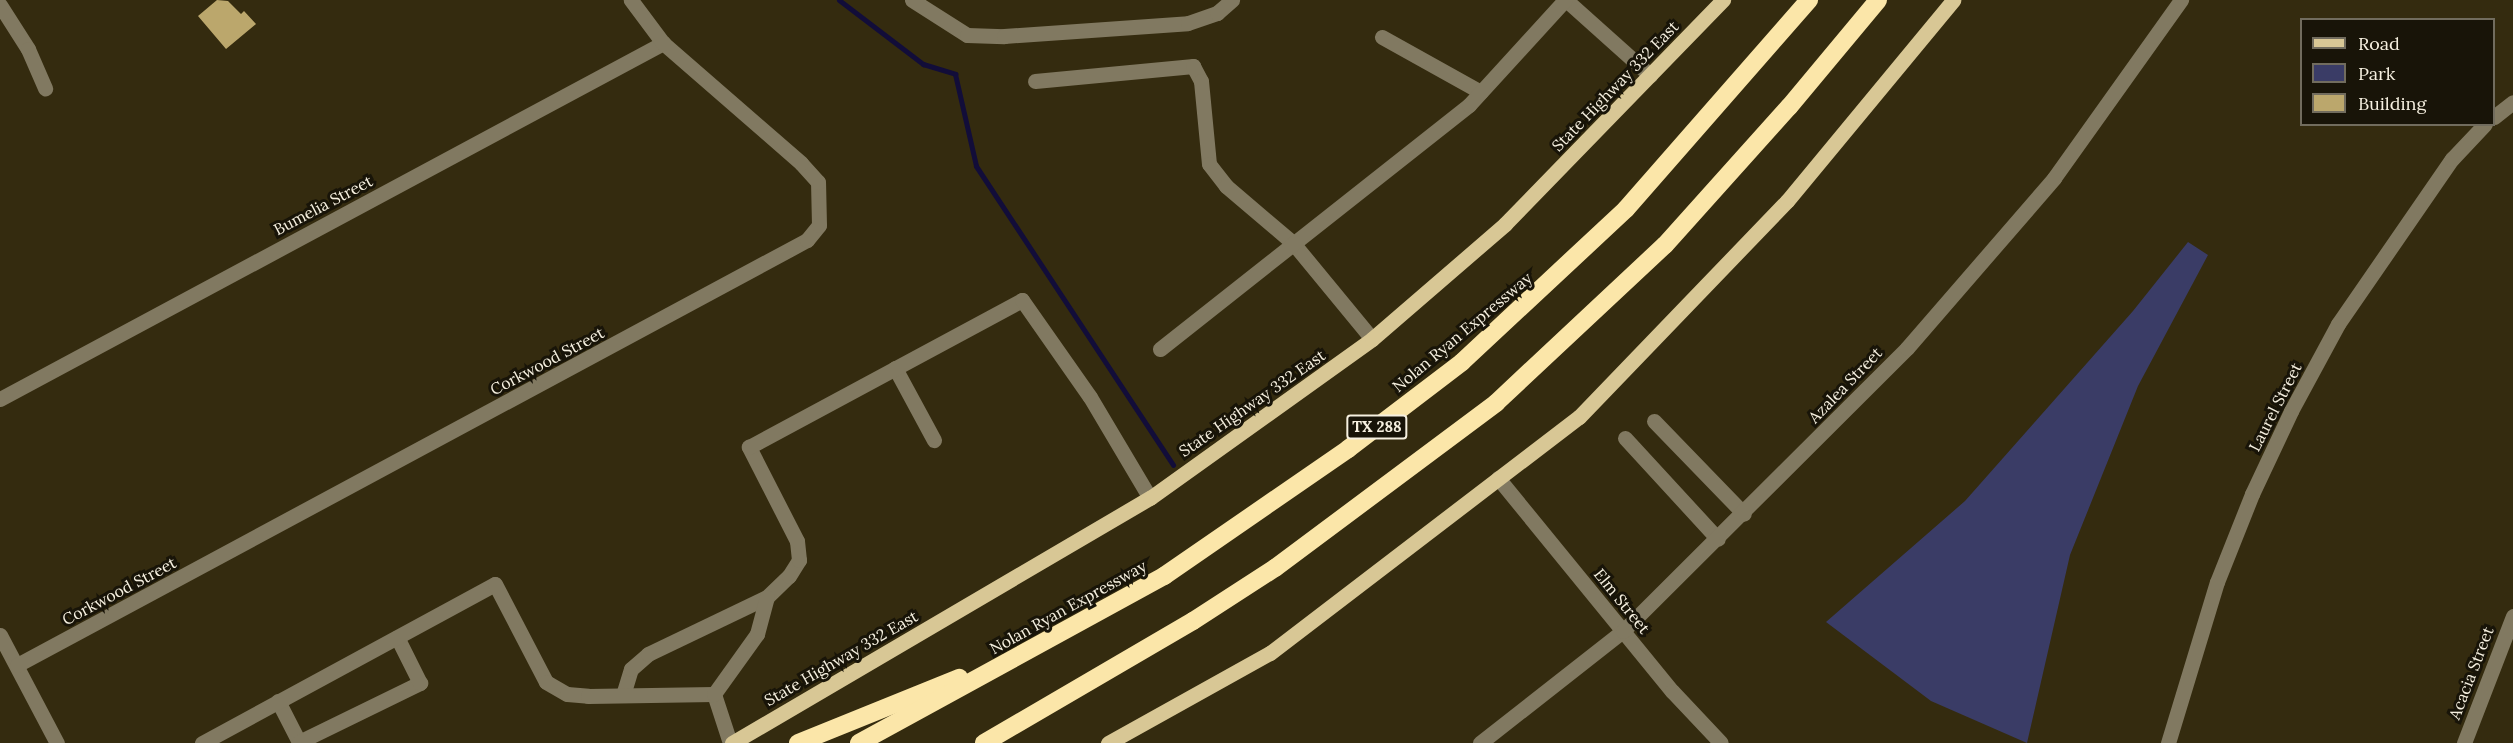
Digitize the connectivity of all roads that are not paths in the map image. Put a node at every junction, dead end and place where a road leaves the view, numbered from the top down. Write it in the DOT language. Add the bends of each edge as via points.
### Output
graph roads {
  1 [pos="631,0"];
  2 [pos="912,0"];
  3 [pos="1232,0"];
  4 [pos="1566,0"];
  5 [pos="1723,0"];
  6 [pos="1809,0"];
  7 [pos="1878,0"];
  8 [pos="1953,0"];
  9 [pos="2181,0"];
  10 [pos="0,4"];
  11 [pos="1382,38"];
  12 [pos="663,43"];
  13 [pos="1650,75"];
  14 [pos="1035,81"];
  15 [pos="45,88"];
  16 [pos="1482,92"];
  17 [pos="2513,102"];
  18 [pos="2495,116"];
  19 [pos="2483,126"];
  20 [pos="1293,243"];
  21 [pos="1372,339"];
  22 [pos="1160,350"];
  23 [pos="895,368"];
  24 [pos="0,399"];
  25 [pos="1654,421"];
  26 [pos="1625,438"];
  27 [pos="934,440"];
  28 [pos="1498,478"];
  29 [pos="1150,498"];
  30 [pos="1744,514"];
  31 [pos="1718,539"];
  32 [pos="767,597"];
  33 [pos="2513,616"];
  34 [pos="1623,631"];
  35 [pos="0,635"];
  36 [pos="398,637"];
  37 [pos="1044,644"];
  38 [pos="17,665"];
  39 [pos="714,694"];
  40 [pos="623,695"];
  41 [pos="278,701"];
  42 [pos="57,743"];
  43 [pos="202,743"];
  44 [pos="731,743"];
  45 [pos="798,743"];
  46 [pos="859,743"];
  47 [pos="984,743"];
  48 [pos="1108,743"];
  49 [pos="1480,743"];
  50 [pos="1721,743"];
  51 [pos="2168,743"];
  52 [pos="2464,743"];
  1 -- 12 [label="street, Corkwood Street"];
  2 -- 3 [label="street" via="968,35 1004,36 1188,22 1217,13"];
  4 -- 13 [label="street"];
  4 -- 16 [label="street"];
  5 -- 13 [label="main road, State Highway 332 East"];
  6 -- 37 [label="highway, Nolan Ryan Expressway / TX 288" via="1626,208 1487,341 1245,524 1164,576"];
  7 -- 47 [label="highway" via="1789,107 1665,245 1496,403 1275,568 1193,621"];
  8 -- 28 [label="main road" via="1779,209 1579,417"];
  9 -- 30 [label="street, Azalea Street" via="2054,178 1971,276 1907,348"];
  10 -- 15 [label="street"];
  11 -- 16 [label="street"];
  12 -- 24 [label="street, Bumelia Street"];
  12 -- 38 [label="street, Corkwood Street" via="818,182 819,225 807,240"];
  13 -- 21 [label="main road, State Highway 332 East" via="1505,224"];
  14 -- 20 [label="street" via="1193,66 1201,81 1209,164 1226,186"];
  16 -- 20 [label="street"];
  17 -- 18 [label="street"];
  19 -- 51 [label="street, Laurel Street" via="2452,159 2338,324 2292,411 2252,494 2217,582"];
  20 -- 21 [label="street"];
  20 -- 22 [label="street"];
  21 -- 29 [label="main road, State Highway 332 East"];
  23 -- 27 [label="street"];
  23 -- 29 [label="street" via="1022,300 1090,397"];
  23 -- 32 [label="street" via="748,447 797,541 799,560"];
  25 -- 30 [label="street"];
  26 -- 31 [label="street"];
  28 -- 34 [label="street, Elm Street"];
  28 -- 48 [label="main road" via="1270,652"];
  29 -- 44 [label="main road, State Highway 332 East"];
  30 -- 31 [label="street, Azalea Street"];
  31 -- 34 [label="street, Azalea Street"];
  32 -- 39 [label="street" via="757,634"];
  32 -- 40 [label="street" via="648,654 631,669"];
  33 -- 52 [label="street, Acacia Street"];
  34 -- 49 [label="street, Azalea Street"];
  34 -- 50 [label="street, Elm Street"];
  35 -- 38 [label="street"];
  36 -- 40 [label="street" via="495,584 546,682 567,694"];
  36 -- 41 [label="street"];
  36 -- 41 [label="street" via="420,683 299,742"];
  37 -- 45 [label="highway"];
  37 -- 46 [label="highway, Nolan Ryan Expressway / TX 288"];
  38 -- 42 [label="street"];
  39 -- 40 [label="street"];
  39 -- 44 [label="street"];
  41 -- 43 [label="street"];
}
